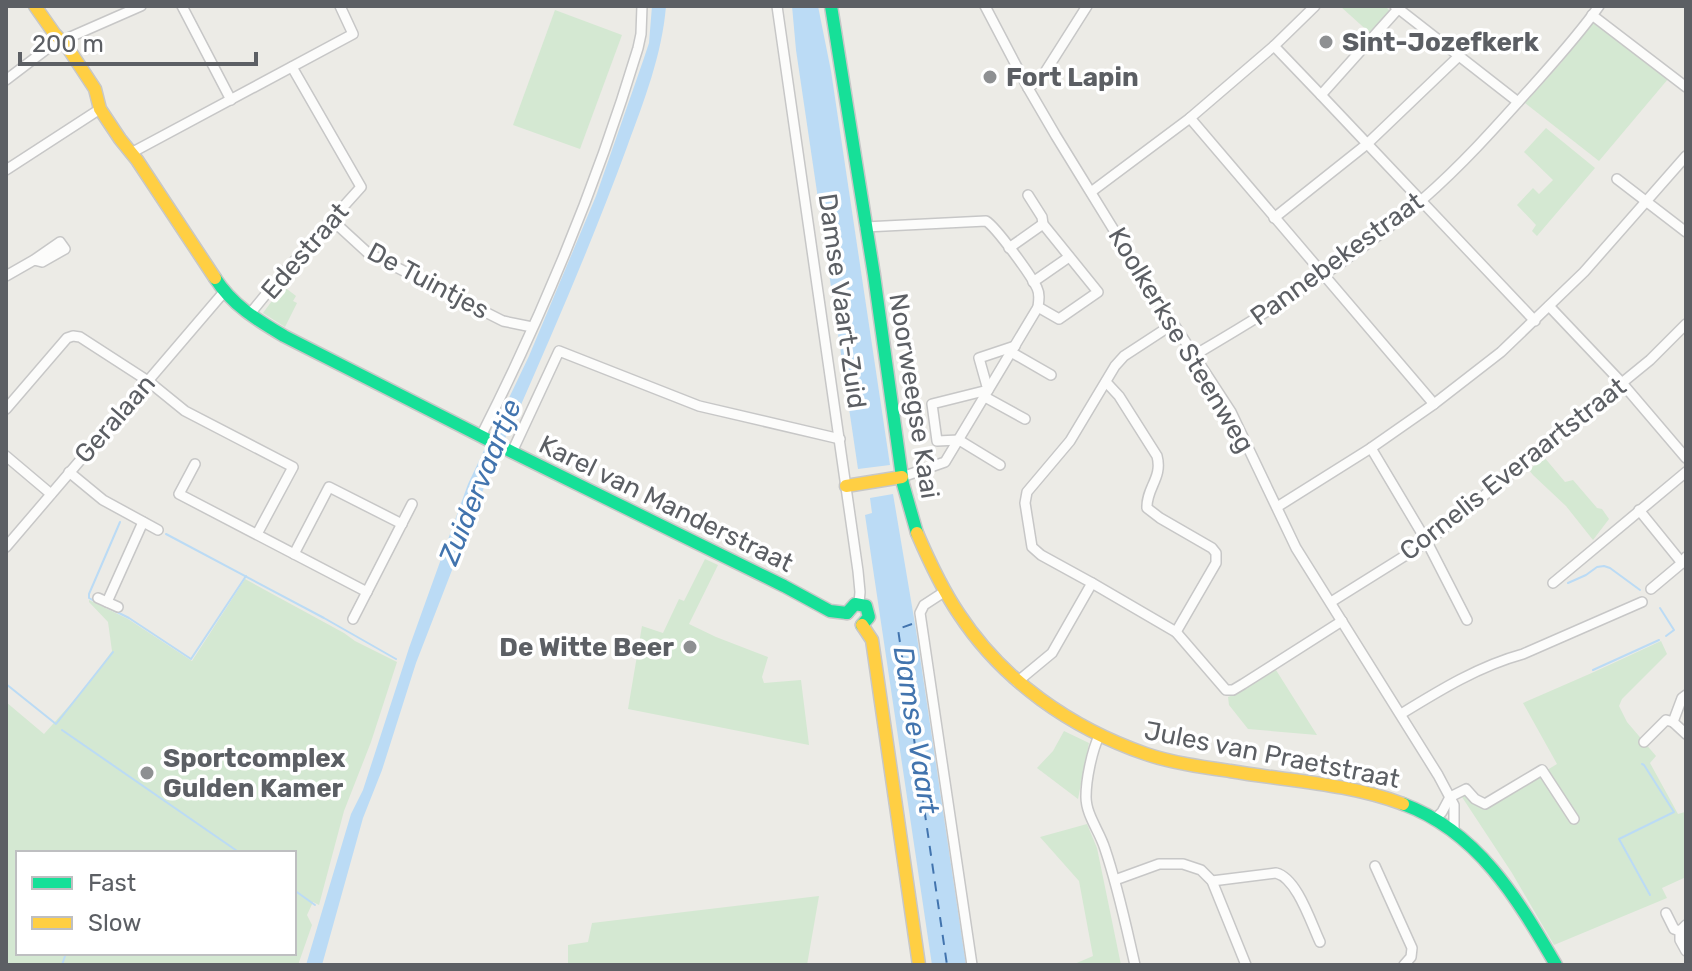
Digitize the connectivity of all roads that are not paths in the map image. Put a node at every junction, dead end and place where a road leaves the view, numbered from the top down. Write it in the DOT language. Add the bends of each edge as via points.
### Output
graph roads {
  1 [pos="35,6"];
  2 [pos="141,6"];
  3 [pos="182,6"];
  4 [pos="340,6"];
  5 [pos="642,6"];
  6 [pos="777,6"];
  7 [pos="831,6"];
  8 [pos="985,6"];
  9 [pos="1087,6"];
  10 [pos="1315,6"];
  11 [pos="1599,6"];
  12 [pos="1396,8"];
  13 [pos="1592,15"];
  14 [pos="60,41"];
  15 [pos="1274,46"];
  16 [pos="1459,56"];
  17 [pos="292,67"];
  18 [pos="6,80"];
  19 [pos="1686,87"];
  20 [pos="1028,88"];
  21 [pos="1321,95"];
  22 [pos="231,100"];
  23 [pos="1518,102"];
  24 [pos="100,109"];
  25 [pos="1190,118"];
  26 [pos="1367,144"];
  27 [pos="131,153"];
  28 [pos="1686,156"];
  29 [pos="6,169"];
  30 [pos="1617,179"];
  31 [pos="1091,192"];
  32 [pos="1028,195"];
  33 [pos="1421,201"];
  34 [pos="1647,202"];
  35 [pos="1274,218"];
  36 [pos="332,220"];
  37 [pos="1043,224"];
  38 [pos="865,227"];
  39 [pos="1686,232"];
  40 [pos="1009,248"];
  41 [pos="1069,257"];
  42 [pos="34,260"];
  43 [pos="6,276"];
  44 [pos="1323,276"];
  45 [pos="1033,282"];
  46 [pos="224,292"];
  47 [pos="1549,306"];
  48 [pos="1038,307"];
  49 [pos="249,315"];
  50 [pos="1535,321"];
  51 [pos="1173,324"];
  52 [pos="1686,324"];
  53 [pos="532,327"];
  54 [pos="1013,349"];
  55 [pos="1193,356"];
  56 [pos="1051,375"];
  57 [pos="148,381"];
  58 [pos="1106,382"];
  59 [pos="1622,383"];
  60 [pos="986,393"];
  61 [pos="1434,404"];
  62 [pos="6,409"];
  63 [pos="1025,419"];
  64 [pos="481,436"];
  65 [pos="840,439"];
  66 [pos="959,440"];
  67 [pos="1371,448"];
  68 [pos="509,450"];
  69 [pos="6,456"];
  70 [pos="1686,458"];
  71 [pos="195,464"];
  72 [pos="1000,465"];
  73 [pos="69,472"];
  74 [pos="1686,472"];
  75 [pos="902,477"];
  76 [pos="846,486"];
  77 [pos="51,494"];
  78 [pos="412,504"];
  79 [pos="1277,507"];
  80 [pos="1639,510"];
  81 [pos="143,522"];
  82 [pos="402,524"];
  83 [pos="158,530"];
  84 [pos="257,534"];
  85 [pos="1427,542"];
  86 [pos="6,547"];
  87 [pos="294,554"];
  88 [pos="1684,560"];
  89 [pos="1092,583"];
  90 [pos="1553,583"];
  91 [pos="1651,589"];
  92 [pos="367,592"];
  93 [pos="944,592"];
  94 [pos="1331,602"];
  95 [pos="1642,602"];
  96 [pos="859,603"];
  97 [pos="118,607"];
  98 [pos="847,613"];
  99 [pos="353,619"];
  100 [pos="1467,620"];
  101 [pos="1342,621"];
  102 [pos="862,625"];
  103 [pos="1176,632"];
  104 [pos="1017,682"];
  105 [pos="1686,695"];
  106 [pos="1401,714"];
  107 [pos="1673,722"];
  108 [pos="1686,734"];
  109 [pos="1099,736"];
  110 [pos="1644,742"];
  111 [pos="1450,797"];
  112 [pos="1435,819"];
  113 [pos="1574,819"];
  114 [pos="1454,831"];
  115 [pos="1375,866"];
  116 [pos="1115,880"];
  117 [pos="1212,881"];
  118 [pos="1666,913"];
  119 [pos="1683,928"];
  120 [pos="1320,942"];
  121 [pos="1686,951"];
  122 [pos="919,965"];
  123 [pos="972,965"];
  124 [pos="1135,965"];
  125 [pos="1246,965"];
  126 [pos="1404,965"];
  127 [pos="1556,965"];
  1 -- 14 [label="street, Karel van Manderstraat"];
  2 -- 14 [label="street"];
  3 -- 22 [label="street"];
  4 -- 17 [label="street" via="353,34"];
  5 -- 53 [label="street" via="638,48 611,136"];
  6 -- 65 [label="street, Damse Vaart-Zuid"];
  7 -- 38 [label="street, Noorweegse Kaai"];
  8 -- 20 [label="street, Koolkerkse Steenweg"];
  9 -- 20 [label="street" via="1042,77"];
  10 -- 15 [label="street"];
  11 -- 13 [label="street, Pannebekestraat"];
  12 -- 16 [label="street"];
  12 -- 21 [label="street"];
  13 -- 19 [label="street"];
  13 -- 23 [label="street, Pannebekestraat"];
  14 -- 18 [label="street"];
  14 -- 24 [label="street, Karel van Manderstraat" via="95,89"];
  15 -- 21 [label="street"];
  15 -- 25 [label="street"];
  16 -- 23 [label="street"];
  16 -- 26 [label="street"];
  17 -- 22 [label="street"];
  17 -- 36 [label="street, Edestraat" via="361,187"];
  20 -- 31 [label="street, Koolkerkse Steenweg"];
  21 -- 26 [label="street"];
  22 -- 27 [label="street"];
  23 -- 33 [label="street, Pannebekestraat"];
  24 -- 27 [label="street, Karel van Manderstraat"];
  24 -- 29 [label="street"];
  25 -- 31 [label="street"];
  25 -- 35 [label="street"];
  26 -- 33 [label="street"];
  26 -- 35 [label="street"];
  27 -- 46 [label="street, Karel van Manderstraat"];
  28 -- 34 [label="street"];
  30 -- 34 [label="street"];
  31 -- 51 [label="street, Koolkerkse Steenweg"];
  32 -- 37 [label="street"];
  33 -- 44 [label="street, Pannebekestraat"];
  33 -- 50 [label="street"];
  34 -- 39 [label="street"];
  34 -- 47 [label="street"];
  35 -- 44 [label="street"];
  36 -- 49 [label="street, Edestraat"];
  36 -- 53 [label="street, De Tuintjes" via="368,253 503,321"];
  37 -- 40 [label="street"];
  37 -- 41 [label="street"];
  38 -- 40 [label="street" via="981,220 994,226"];
  38 -- 75 [label="street, Noorweegse Kaai"];
  40 -- 45 [label="street"];
  41 -- 45 [label="street"];
  41 -- 48 [label="street" via="1098,292 1059,319"];
  42 -- 43 [label="street"];
  44 -- 55 [label="street, Pannebekestraat"];
  44 -- 61 [label="street"];
  45 -- 48 [label="street"];
  46 -- 49 [label="street, Karel van Manderstraat"];
  46 -- 57 [label="street, Geralaan"];
  47 -- 50 [label="street"];
  47 -- 59 [label="street"];
  48 -- 54 [label="street"];
  49 -- 64 [label="street, Karel van Manderstraat"];
  50 -- 61 [label="street"];
  51 -- 55 [label="street, Koolkerkse Steenweg"];
  51 -- 58 [label="street" via="1124,356"];
  52 -- 59 [label="street, Cornelis Everaartstraat"];
  53 -- 64 [label="street"];
  54 -- 56 [label="street"];
  54 -- 60 [label="street"];
  54 -- 60 [label="street" via="979,358"];
  55 -- 79 [label="street, Koolkerkse Steenweg" via="1231,412"];
  57 -- 62 [label="street" via="73,336"];
  57 -- 73 [label="street, Geralaan"];
  57 -- 84 [label="street" via="185,411 293,467"];
  58 -- 89 [label="street" via="1070,441 1027,492 1025,503 1032,547"];
  58 -- 103 [label="street" via="1157,456 1160,466 1147,508 1216,553 1216,563"];
  59 -- 70 [label="street"];
  59 -- 85 [label="street, Cornelis Everaartstraat"];
  60 -- 63 [label="street"];
  60 -- 66 [label="street"];
  60 -- 66 [label="street" via="932,404 937,441"];
  61 -- 67 [label="street"];
  64 -- 68 [label="street, Karel van Manderstraat"];
  65 -- 68 [label="street" via="699,406 559,351"];
  65 -- 76 [label="street, Damse Vaart-Zuid"];
  66 -- 72 [label="street"];
  66 -- 75 [label="street" via="942,465"];
  67 -- 79 [label="street"];
  67 -- 85 [label="street"];
  68 -- 98 [label="street, Karel van Manderstraat" via="830,611"];
  69 -- 77 [label="street"];
  71 -- 84 [label="street" via="179,494"];
  73 -- 77 [label="street, Geralaan"];
  73 -- 81 [label="street" via="103,500"];
  74 -- 80 [label="street"];
  75 -- 76 [label="street"];
  75 -- 93 [label="street, Noorweegse Kaai" via="917,535"];
  76 -- 96 [label="street, Damse Vaart-Zuid"];
  77 -- 86 [label="street, Geralaan"];
  78 -- 82 [label="street"];
  79 -- 94 [label="street, Koolkerkse Steenweg"];
  80 -- 88 [label="street"];
  80 -- 90 [label="street"];
  81 -- 83 [label="street"];
  81 -- 97 [label="street" via="102,600"];
  82 -- 87 [label="street" via="329,487"];
  82 -- 92 [label="street"];
  84 -- 87 [label="street"];
  85 -- 94 [label="street, Cornelis Everaartstraat"];
  85 -- 100 [label="street"];
  87 -- 92 [label="street"];
  88 -- 91 [label="street"];
  89 -- 103 [label="street"];
  89 -- 104 [label="street" via="1052,653"];
  92 -- 99 [label="street"];
  93 -- 104 [label="street, Jules van Praetstraat" via="971,633"];
  93 -- 123 [label="street" via="920,613"];
  94 -- 101 [label="street, Koolkerkse Steenweg"];
  95 -- 106 [label="street" via="1455,681"];
  96 -- 98 [label="street"];
  96 -- 102 [label="street" via="869,612"];
  98 -- 102 [label="street" via="851,623"];
  101 -- 103 [label="street" via="1233,690 1222,687"];
  101 -- 106 [label="street, Koolkerkse Steenweg"];
  102 -- 122 [label="street" via="872,640"];
  104 -- 109 [label="street, Jules van Praetstraat"];
  105 -- 107 [label="street"];
  106 -- 111 [label="street, Koolkerkse Steenweg"];
  107 -- 108 [label="street"];
  107 -- 110 [label="street" via="1666,720"];
  109 -- 112 [label="street, Jules van Praetstraat" via="1167,760 1375,794"];
  109 -- 116 [label="street" via="1087,807"];
  111 -- 112 [label="street"];
  111 -- 113 [label="street" via="1466,789 1485,804 1542,770"];
  111 -- 114 [label="street, Koolkerkse Steenweg"];
  112 -- 114 [label="street, Jules van Praetstraat"];
  114 -- 127 [label="street, Jules van Praetstraat" via="1499,873"];
  115 -- 126 [label="street" via="1412,948"];
  116 -- 117 [label="street" via="1159,864 1183,864"];
  116 -- 124 [label="street"];
  117 -- 120 [label="street" via="1285,875"];
  117 -- 125 [label="street"];
  118 -- 119 [label="street" via="1674,929"];
  119 -- 121 [label="street" via="1680,940"];
}
